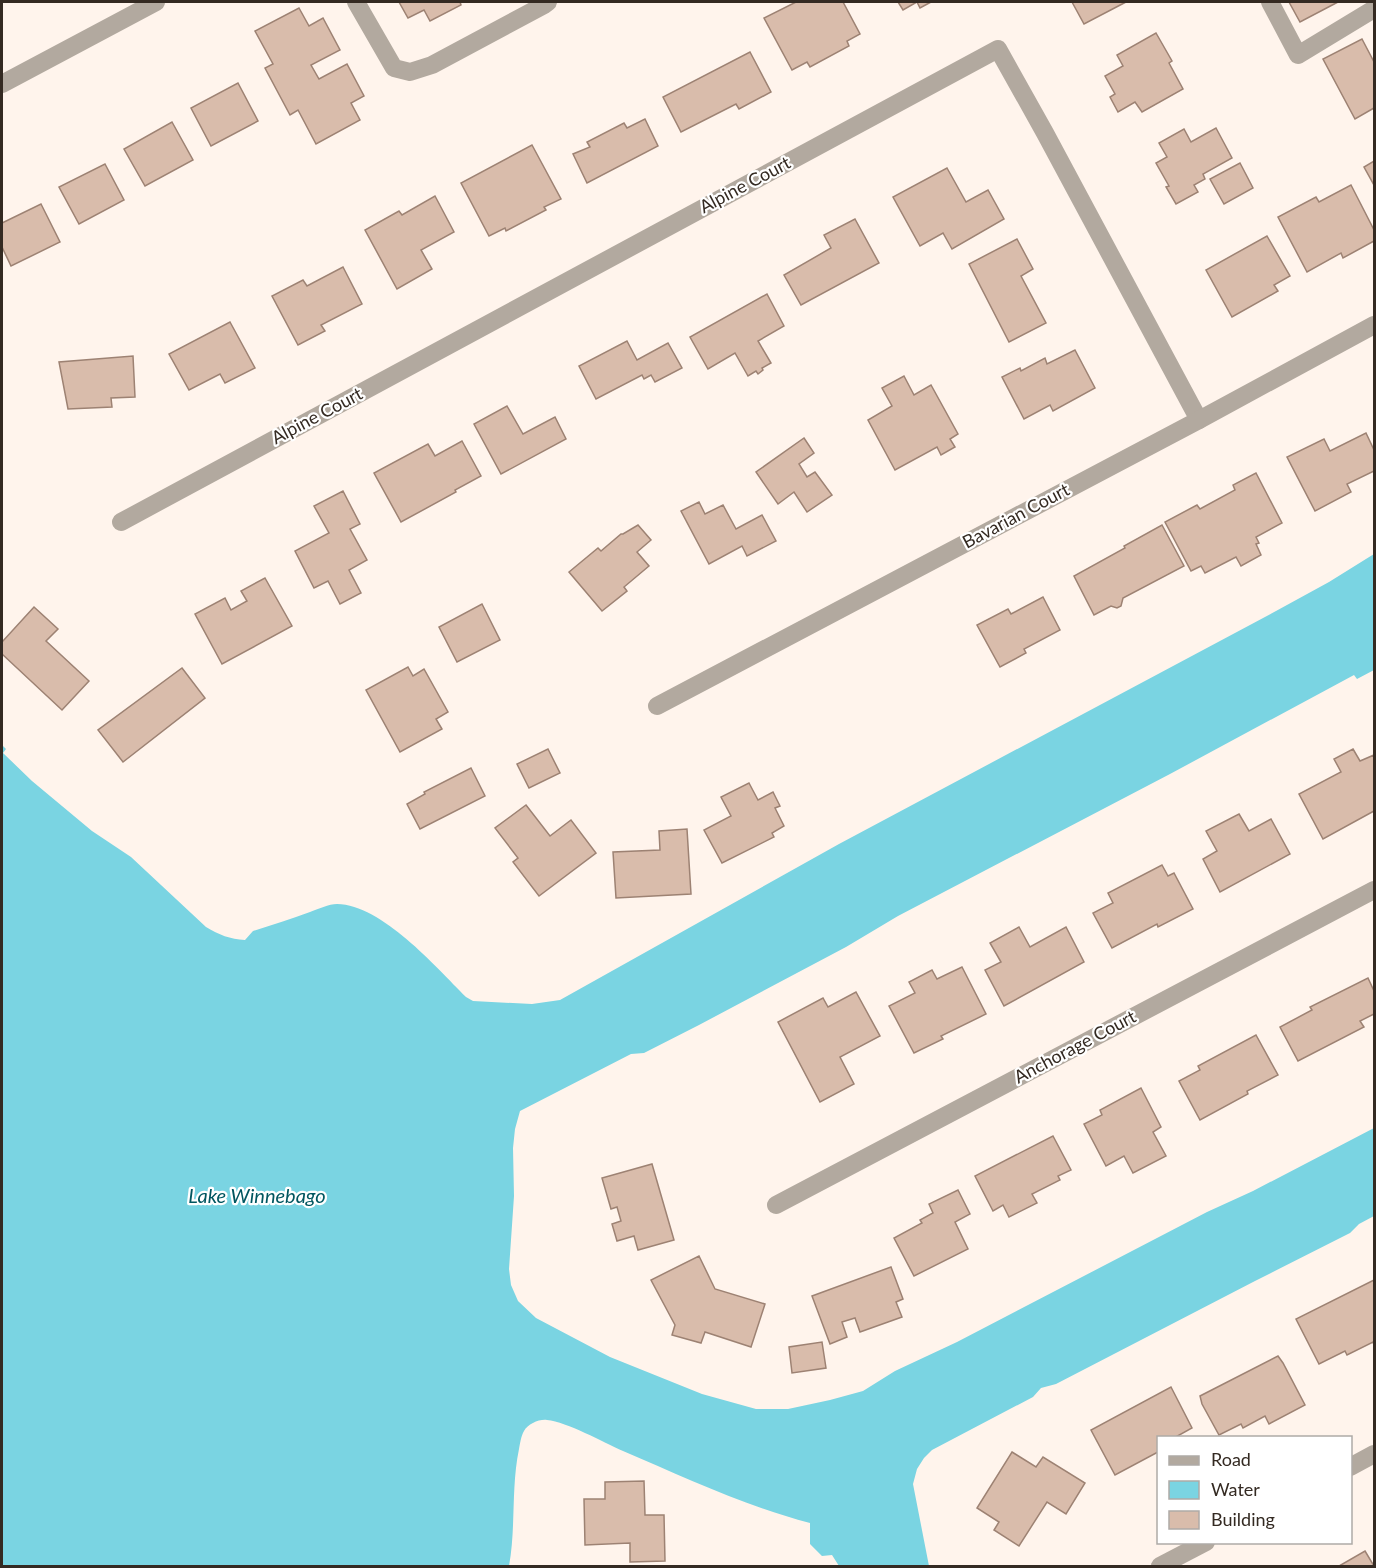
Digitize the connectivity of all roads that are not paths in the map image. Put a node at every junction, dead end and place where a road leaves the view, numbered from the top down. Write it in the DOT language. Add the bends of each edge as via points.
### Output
graph roads {
  1 [pos="156,2"];
  2 [pos="356,2"];
  3 [pos="548,2"];
  4 [pos="1270,2"];
  5 [pos="1374,9"];
  6 [pos="2,84"];
  7 [pos="1374,325"];
  8 [pos="1199,420"];
  9 [pos="121,522"];
  10 [pos="657,706"];
  11 [pos="1374,890"];
  12 [pos="776,1204"];
  13 [pos="1374,1454"];
  14 [pos="1352,1466"];
  15 [pos="1202,1544"];
  16 [pos="1160,1566"];
  1 -- 6 [label="street"];
  2 -- 3 [label="street" via="394,68 410,72 432,65"];
  4 -- 5 [label="street" via="1298,55"];
  7 -- 8 [label="street, Bavarian Court"];
  8 -- 9 [label="street, Alpine Court" via="998,49"];
  8 -- 10 [label="street, Bavarian Court"];
  11 -- 12 [label="street, Anchorage Court"];
  13 -- 14 [label="street"];
  15 -- 16 [label="street"];
}
